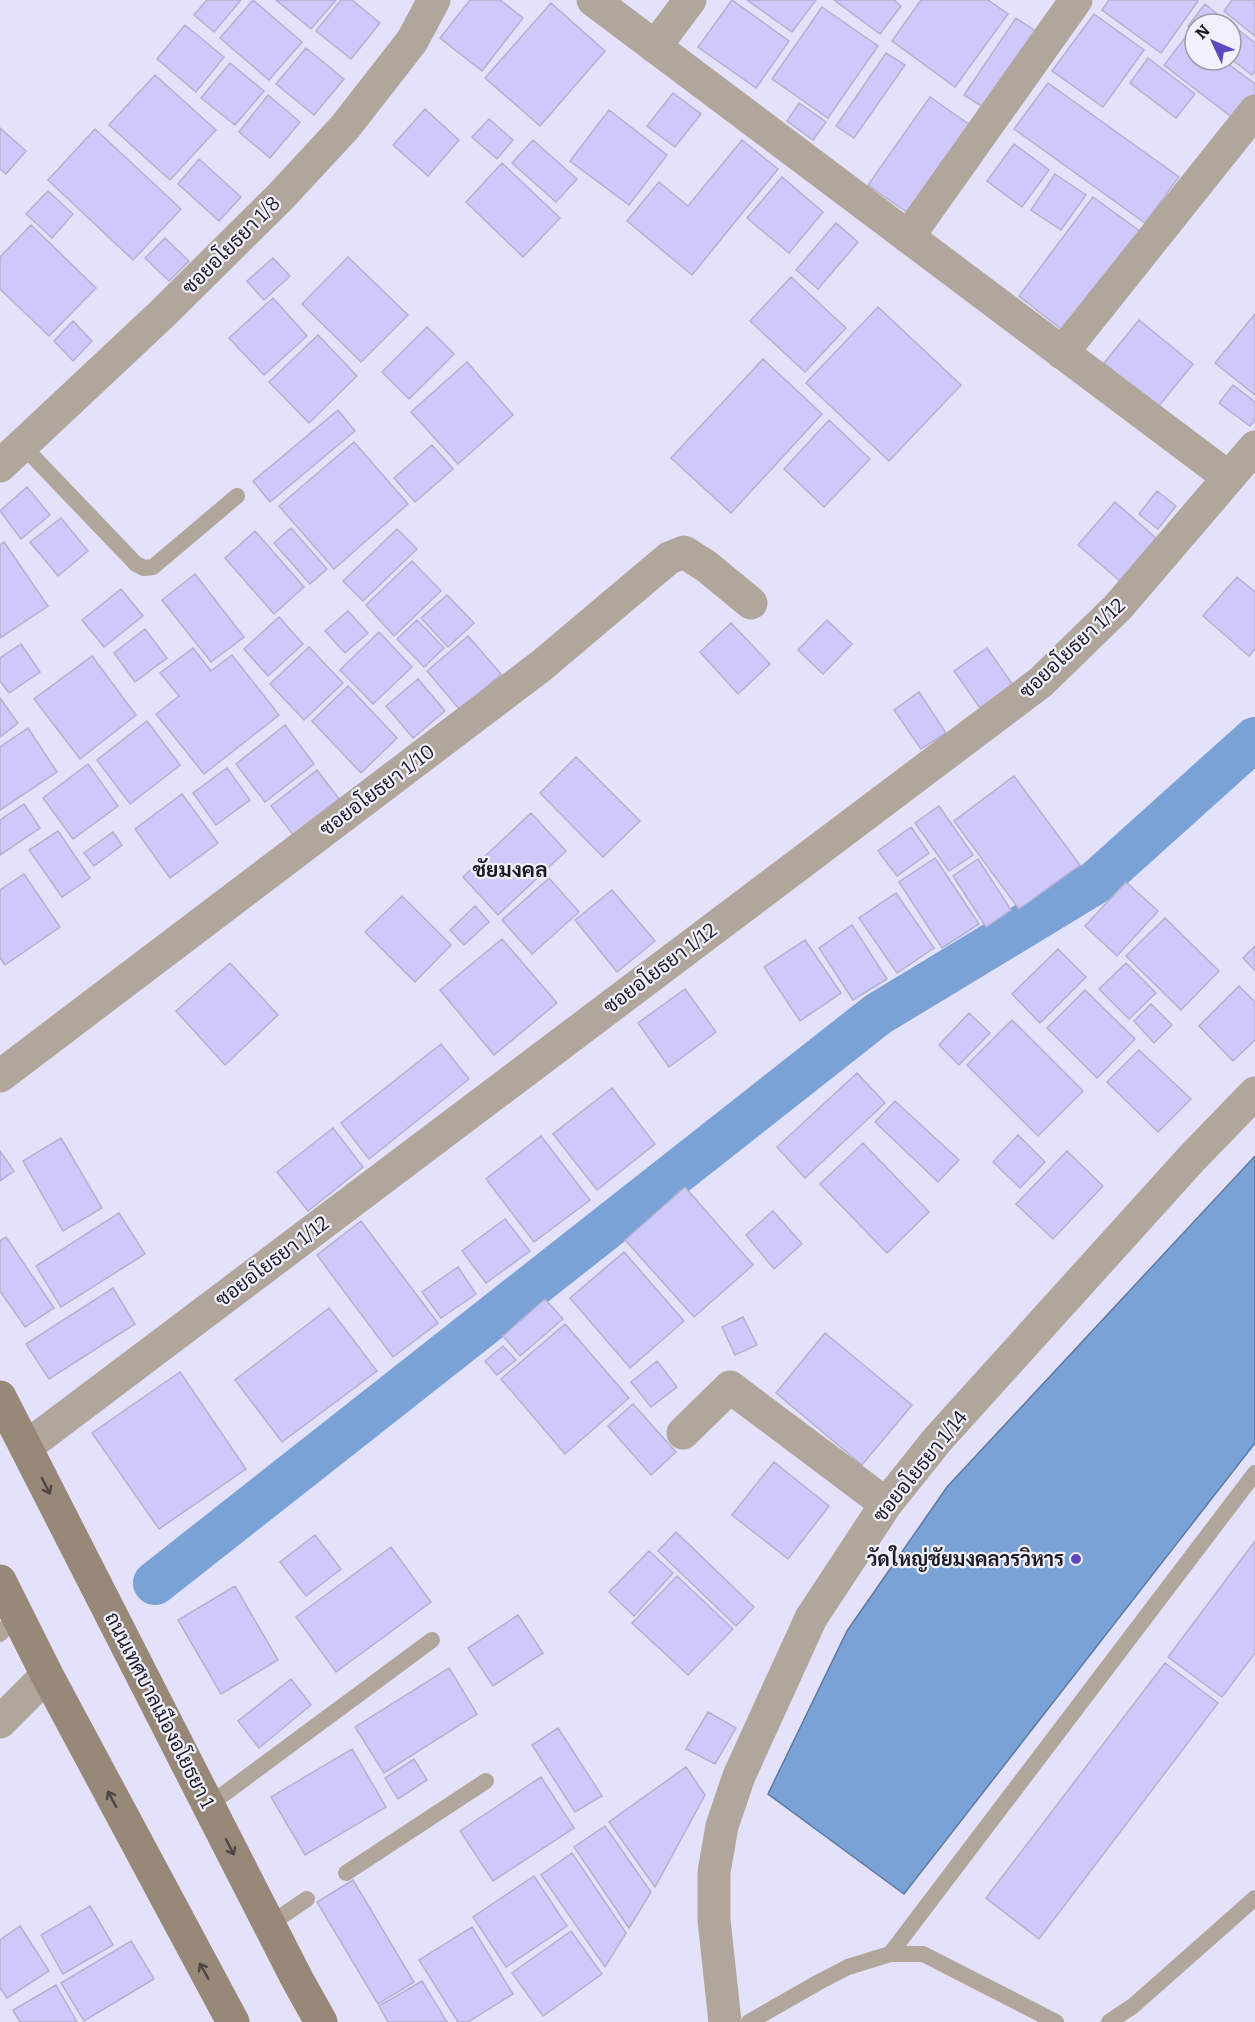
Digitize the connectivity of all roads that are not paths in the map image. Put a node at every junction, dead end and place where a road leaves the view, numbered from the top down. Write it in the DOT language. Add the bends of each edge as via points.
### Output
graph roads {
  1 [pos="434,0"];
  2 [pos="593,0"];
  3 [pos="690,0"];
  4 [pos="1076,0"];
  5 [pos="656,47"];
  6 [pos="1255,111"];
  7 [pos="908,237"];
  8 [pos="1062,352"];
  9 [pos="1255,447"];
  10 [pos="12,456"];
  11 [pos="1228,477"];
  12 [pos="237,496"];
  13 [pos="751,603"];
  14 [pos="0,1076"];
  15 [pos="1255,1093"];
  16 [pos="0,1397"];
  17 [pos="683,1433"];
  18 [pos="26,1447"];
  19 [pos="1255,1473"];
  20 [pos="886,1504"];
  21 [pos="0,1581"];
  22 [pos="8,1624"];
  23 [pos="432,1640"];
  24 [pos="47,1675"];
  25 [pos="0,1722"];
  26 [pos="486,1781"];
  27 [pos="208,1805"];
  28 [pos="346,1873"];
  29 [pos="1255,1898"];
  30 [pos="307,1899"];
  31 [pos="270,1924"];
  32 [pos="890,1954"];
  33 [pos="233,2022"];
  34 [pos="321,2022"];
  35 [pos="725,2022"];
  36 [pos="749,2022"];
  37 [pos="1056,2022"];
  38 [pos="1109,2022"];
  1 -- 10 [label="street, ซอยอโยธยา 1/8" via="412,41 345,127 163,313"];
  2 -- 5 [label="street"];
  3 -- 5 [label="street"];
  4 -- 7 [label="street"];
  5 -- 7 [label="street"];
  6 -- 8 [label="street"];
  7 -- 8 [label="street"];
  8 -- 11 [label="street"];
  9 -- 11 [label="street, ซอยอโยธยา 1/12"];
  10 -- 12 [label="lane" via="144,568 153,567"];
  11 -- 18 [label="street, ซอยอโยธยา 1/12" via="1118,607 1041,682"];
  13 -- 14 [label="street, ซอยอโยธยา 1/10" via="684,552 669,558 541,666"];
  15 -- 20 [label="street, ซอยอโยธยา 1/14" via="938,1439"];
  16 -- 18 [label="main road, ถนนเทศบาลเมืองอโยธยา 1"];
  17 -- 20 [label="street" via="730,1387"];
  18 -- 27 [label="main road, ถนนเทศบาลเมืองอโยธยา 1, one-way"];
  19 -- 32 [label="lane"];
  20 -- 35 [label="street, ซอยอโยธยา 1/14" via="811,1618 739,1776 722,1826 714,1872 714,1920"];
  21 -- 22 [label="main road"];
  22 -- 24 [label="main road"];
  23 -- 27 [label="lane"];
  24 -- 25 [label="street"];
  33 -- 24 [label="main road, one-way"];
  26 -- 28 [label="lane"];
  27 -- 31 [label="main road, ถนนเทศบาลเมืองอโยธยา 1, one-way"];
  29 -- 38 [label="lane" via="1133,2006"];
  30 -- 31 [label="lane"];
  31 -- 34 [label="main road, ถนนเทศบาลเมืองอโยธยา 1"];
  32 -- 36 [label="lane" via="838,1972"];
  32 -- 37 [label="lane" via="923,1954"];
}
